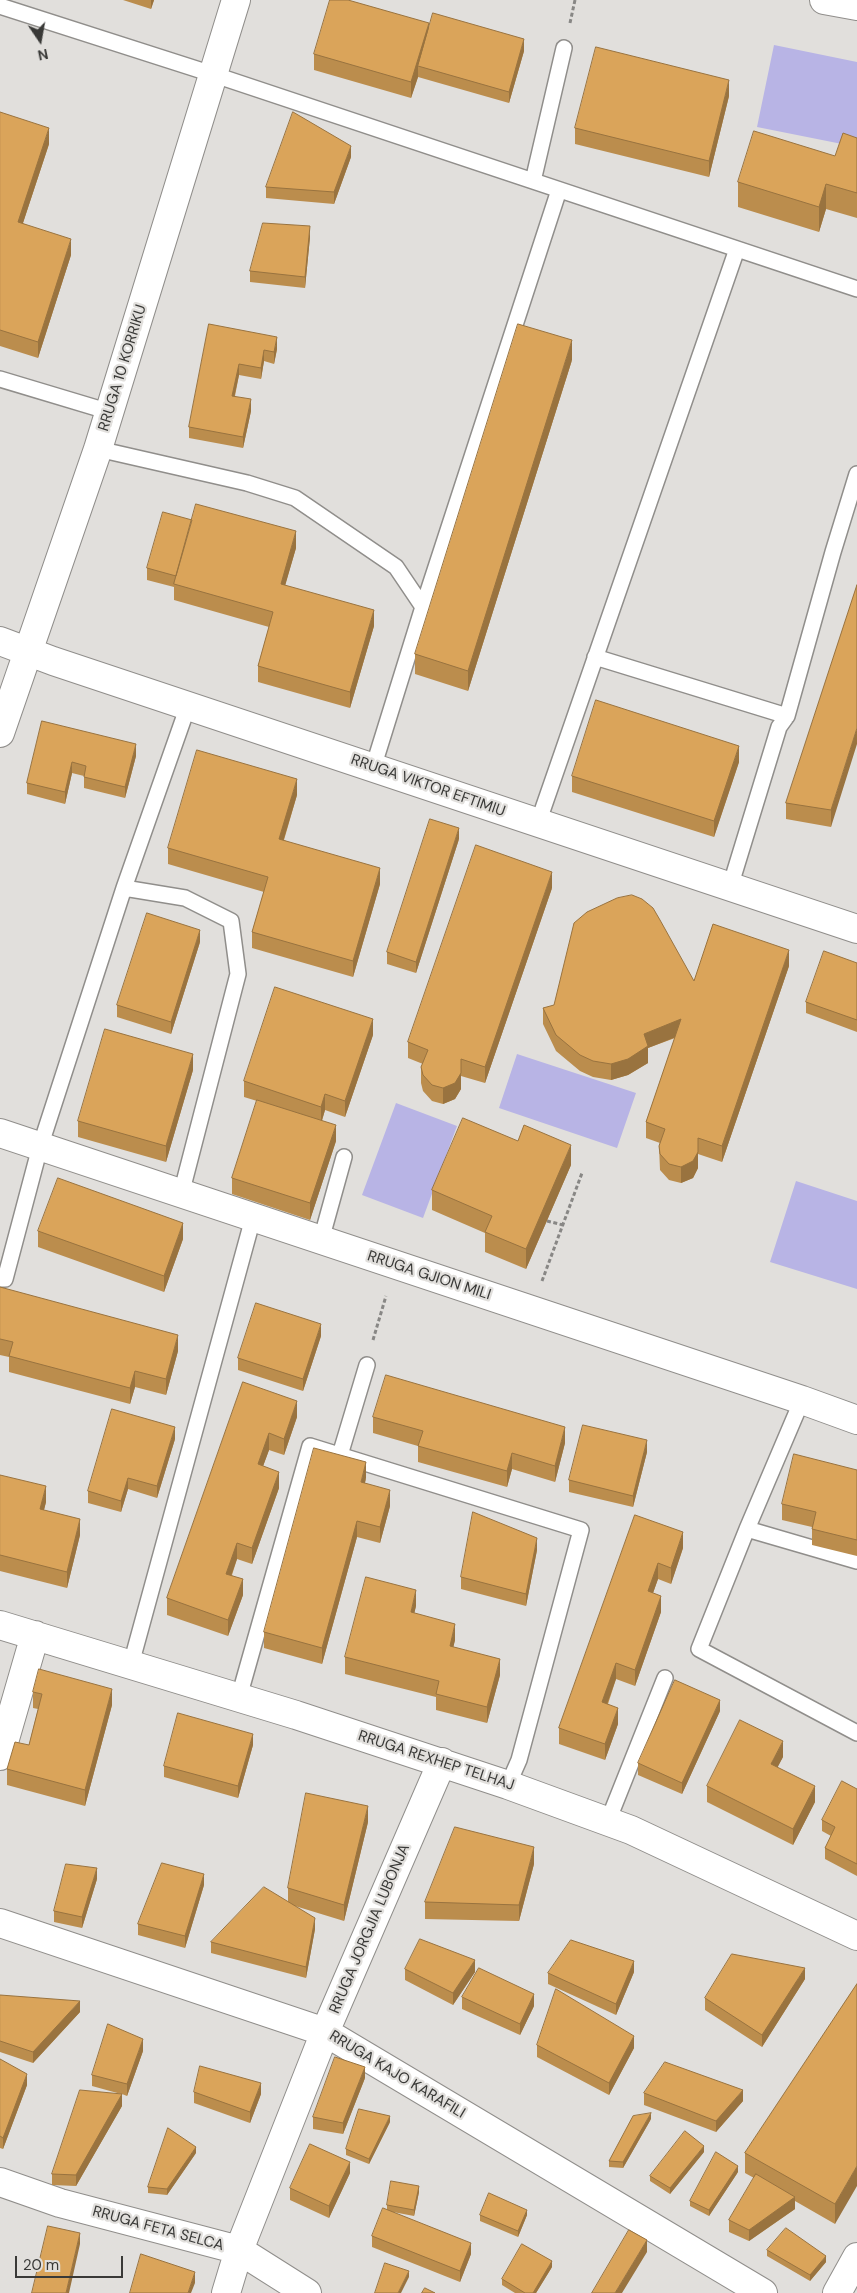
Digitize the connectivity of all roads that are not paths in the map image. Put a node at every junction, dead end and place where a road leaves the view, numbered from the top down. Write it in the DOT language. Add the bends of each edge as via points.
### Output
graph roads {
  1 [pos="236,0"];
  2 [pos="824,0"];
  3 [pos="0,6"];
  4 [pos="857,6"];
  5 [pos="564,48"];
  6 [pos="212,74"];
  7 [pos="533,181"];
  8 [pos="559,190"];
  9 [pos="737,249"];
  10 [pos="857,289"];
  11 [pos="0,379"];
  12 [pos="110,412"];
  13 [pos="98,449"];
  14 [pos="857,474"];
  15 [pos="423,607"];
  16 [pos="0,641"];
  17 [pos="27,652"];
  18 [pos="595,657"];
  19 [pos="188,706"];
  20 [pos="787,716"];
  21 [pos="0,733"];
  22 [pos="373,768"];
  23 [pos="538,823"];
  24 [pos="730,886"];
  25 [pos="124,888"];
  26 [pos="857,929"];
  27 [pos="0,1133"];
  28 [pos="40,1146"];
  29 [pos="344,1157"];
  30 [pos="181,1194"];
  31 [pos="253,1218"];
  32 [pos="321,1240"];
  33 [pos="0,1279"];
  34 [pos="367,1365"];
  35 [pos="802,1400"];
  36 [pos="857,1420"];
  37 [pos="340,1455"];
  38 [pos="747,1529"];
  39 [pos="857,1561"];
  40 [pos="0,1625"];
  41 [pos="35,1635"];
  42 [pos="131,1664"];
  43 [pos="665,1678"];
  44 [pos="239,1697"];
  45 [pos="857,1733"];
  46 [pos="0,1756"];
  47 [pos="442,1762"];
  48 [pos="508,1784"];
  49 [pos="608,1821"];
  50 [pos="0,1923"];
  51 [pos="857,1936"];
  52 [pos="325,2032"];
  53 [pos="0,2182"];
  54 [pos="239,2250"];
  55 [pos="857,2257"];
  56 [pos="226,2293"];
  57 [pos="307,2293"];
  58 [pos="763,2293"];
  59 [pos="837,2293"];
  1 -- 6 [label="street, RRUGA 10 KORRIKU"];
  2 -- 4 [label="street"];
  3 -- 6 [label="lane"];
  5 -- 7 [label="lane"];
  6 -- 7 [label="lane"];
  6 -- 12 [label="street, RRUGA 10 KORRIKU"];
  7 -- 8 [label="lane"];
  8 -- 9 [label="lane"];
  8 -- 15 [label="lane"];
  9 -- 10 [label="lane"];
  9 -- 18 [label="lane"];
  11 -- 12 [label="lane"];
  12 -- 13 [label="street, RRUGA 10 KORRIKU"];
  13 -- 15 [label="lane" via="246,483 295,498 396,567"];
  13 -- 17 [label="street, RRUGA 10 KORRIKU"];
  14 -- 20 [label="lane"];
  15 -- 22 [label="lane"];
  16 -- 17 [label="street, RRUGA VIKTOR EFTIMIU"];
  17 -- 19 [label="street, RRUGA VIKTOR EFTIMIU"];
  17 -- 21 [label="street, RRUGA 10 KORRIKU"];
  18 -- 20 [label="lane"];
  18 -- 23 [label="lane"];
  19 -- 22 [label="street, RRUGA VIKTOR EFTIMIU"];
  19 -- 25 [label="lane"];
  20 -- 24 [label="lane" via="779,727"];
  22 -- 23 [label="street, RRUGA VIKTOR EFTIMIU"];
  23 -- 24 [label="street, RRUGA VIKTOR EFTIMIU"];
  24 -- 26 [label="street, RRUGA VIKTOR EFTIMIU"];
  25 -- 28 [label="lane"];
  25 -- 30 [label="lane" via="186,898 231,921 238,974"];
  27 -- 28 [label="street, RRUGA GJION MILI"];
  28 -- 30 [label="street, RRUGA GJION MILI"];
  28 -- 33 [label="lane" via="5,1279"];
  29 -- 32 [label="lane"];
  30 -- 31 [label="street, RRUGA GJION MILI"];
  31 -- 32 [label="street, RRUGA GJION MILI"];
  31 -- 42 [label="lane"];
  32 -- 35 [label="street, RRUGA GJION MILI"];
  34 -- 37 [label="lane"];
  35 -- 36 [label="street, RRUGA GJION MILI"];
  35 -- 38 [label="lane"];
  37 -- 44 [label="lane" via="310,1446"];
  37 -- 48 [label="lane" via="581,1530 519,1760"];
  38 -- 39 [label="lane"];
  38 -- 45 [label="lane" via="699,1649"];
  40 -- 41 [label="street, RRUGA REXHEP TELHAJ"];
  41 -- 42 [label="street, RRUGA REXHEP TELHAJ"];
  41 -- 46 [label="street"];
  42 -- 44 [label="street, RRUGA REXHEP TELHAJ"];
  43 -- 49 [label="lane"];
  44 -- 47 [label="street, RRUGA REXHEP TELHAJ"];
  47 -- 48 [label="street, RRUGA REXHEP TELHAJ"];
  47 -- 52 [label="street, RRUGA JORGJIA LUBONJA"];
  48 -- 49 [label="street, RRUGA REXHEP TELHAJ"];
  49 -- 51 [label="street, RRUGA REXHEP TELHAJ"];
  50 -- 52 [label="street, RRUGA KAJO KARAFILI"];
  52 -- 54 [label="street, RRUGA JORGJIA LUBONJA"];
  52 -- 58 [label="street, RRUGA KAJO KARAFILI"];
  53 -- 54 [label="street, RRUGA FETA SELCA" via="60,2203"];
  54 -- 56 [label="street, RRUGA JORGJIA LUBONJA"];
  54 -- 57 [label="street, RRUGA FETA SELCA"];
  55 -- 59 [label="street"];
}
